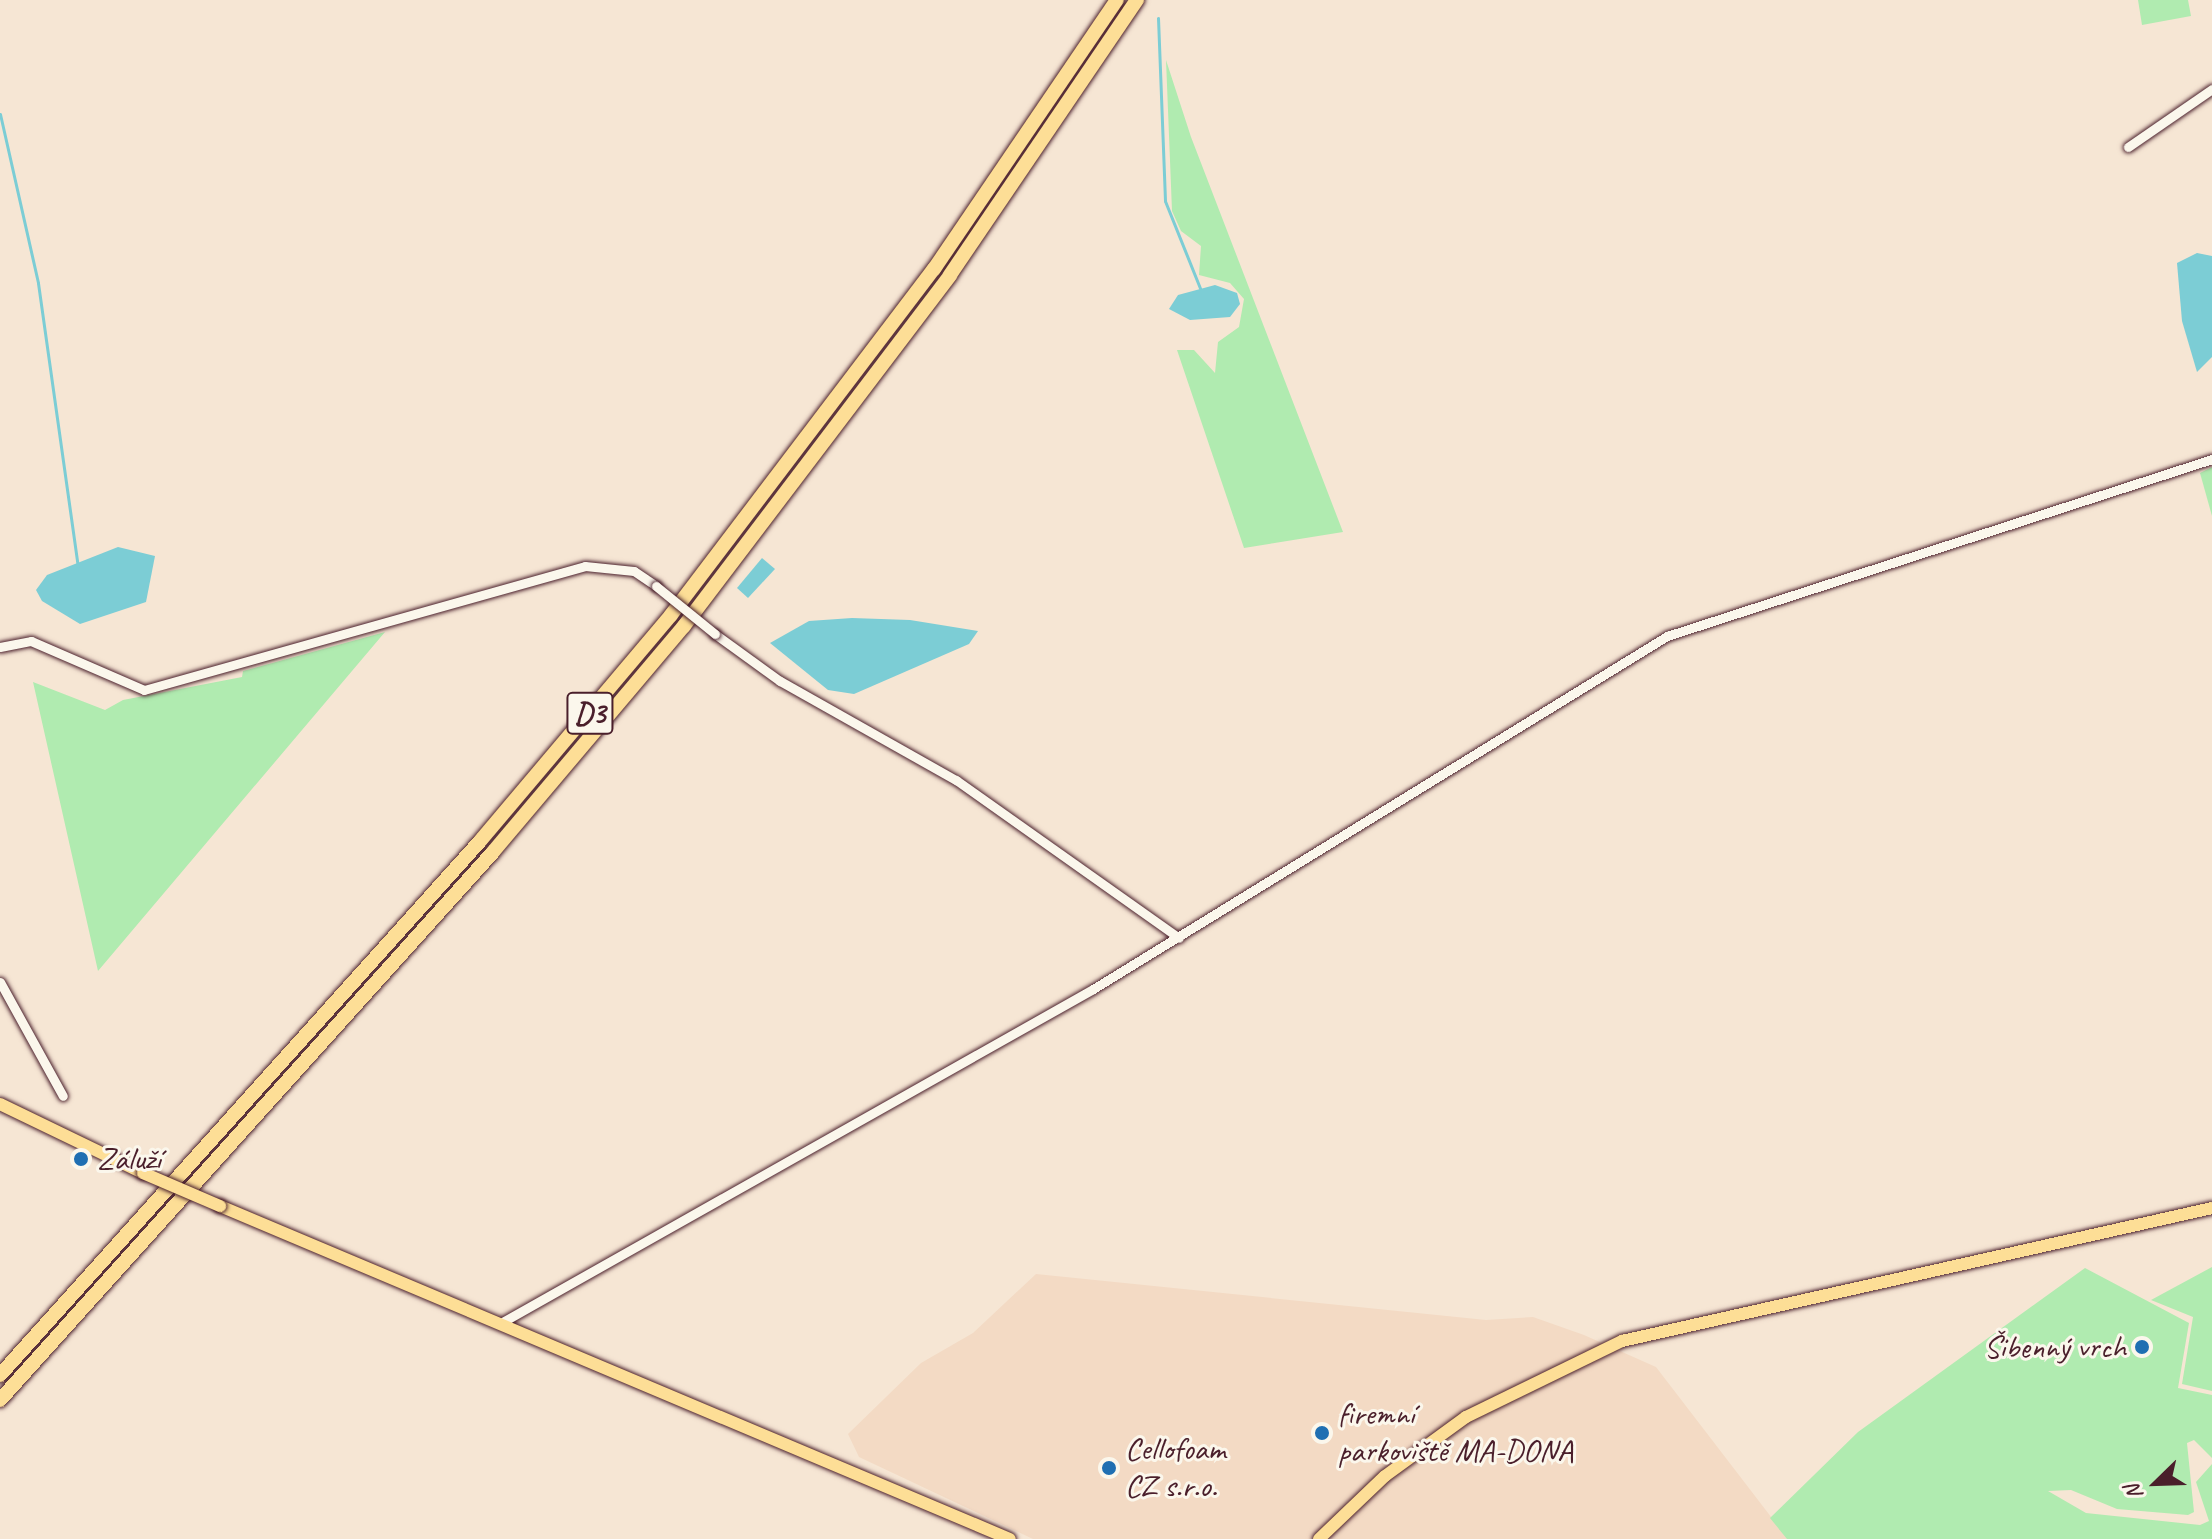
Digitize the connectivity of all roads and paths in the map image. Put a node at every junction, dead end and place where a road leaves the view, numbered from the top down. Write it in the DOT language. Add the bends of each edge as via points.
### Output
graph roads {
  1 [pos="1117,0"];
  2 [pos="1137,0"];
  3 [pos="2212,89"];
  4 [pos="2128,147"];
  5 [pos="2212,459"];
  6 [pos="0,647"];
  7 [pos="1179,938"];
  8 [pos="0,982"];
  9 [pos="63,1096"];
  10 [pos="0,1104"];
  11 [pos="2212,1208"];
  12 [pos="499,1324"];
  13 [pos="0,1375"];
  14 [pos="0,1400"];
  15 [pos="1010,1539"];
  16 [pos="1319,1539"];
  1 -- 13 [label="highway, D3" via="934,269 671,615 441,885"];
  2 -- 14 [label="highway, D3" via="942,287 684,626 493,852"];
  3 -- 4 [label="street"];
  5 -- 7 [label="street" via="1667,636"];
  6 -- 7 [label="street, bridge" via="31,641 144,690 585,566 634,571 780,681 956,780"];
  7 -- 12 [label="street"];
  8 -- 9 [label="street"];
  10 -- 12 [label="main road, bridge" via="143,1173"];
  11 -- 16 [label="main road" via="1622,1341 1466,1417 1385,1476"];
  12 -- 15 [label="main road"];
}
